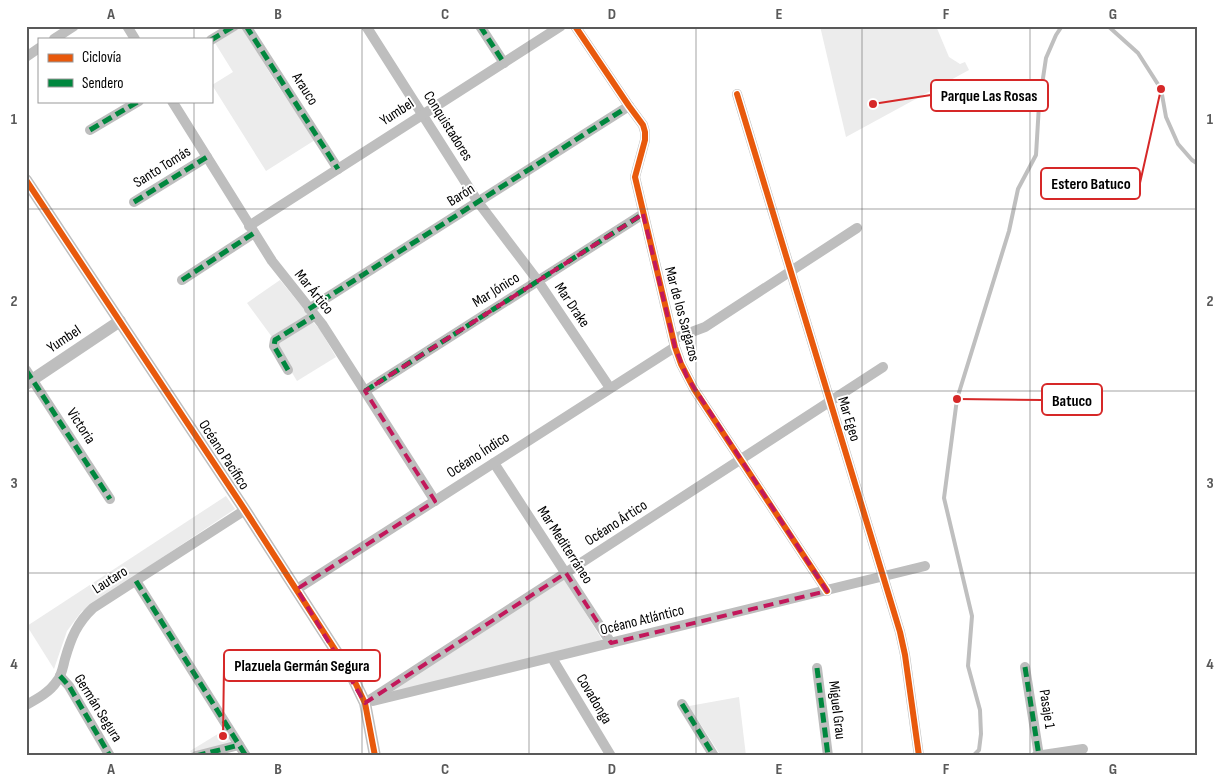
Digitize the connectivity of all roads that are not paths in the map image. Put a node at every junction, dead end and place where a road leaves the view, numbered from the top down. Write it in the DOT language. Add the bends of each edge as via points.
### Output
graph roads {
  1 [pos="74,26"];
  2 [pos="127,26"];
  3 [pos="234,26"];
  4 [pos="246,26"];
  5 [pos="366,26"];
  6 [pos="480,26"];
  7 [pos="562,26"];
  8 [pos="575,26"];
  9 [pos="56,38"];
  10 [pos="134,38"];
  11 [pos="212,39"];
  12 [pos="38,49"];
  13 [pos="26,56"];
  14 [pos="504,63"];
  15 [pos="737,94"];
  16 [pos="137,102"];
  17 [pos="173,102"];
  18 [pos="630,106"];
  19 [pos="423,115"];
  20 [pos="90,130"];
  21 [pos="207,157"];
  22 [pos="338,169"];
  23 [pos="26,180"];
  24 [pos="134,202"];
  25 [pos="478,202"];
  26 [pos="643,214"];
  27 [pos="858,228"];
  28 [pos="251,229"];
  29 [pos="507,240"];
  30 [pos="791,271"];
  31 [pos="182,280"];
  32 [pos="538,281"];
  33 [pos="311,313"];
  34 [pos="120,321"];
  35 [pos="674,343"];
  36 [pos="883,367"];
  37 [pos="288,370"];
  38 [pos="28,378"];
  39 [pos="610,388"];
  40 [pos="365,391"];
  41 [pos="830,401"];
  42 [pos="741,460"];
  43 [pos="494,463"];
  44 [pos="110,499"];
  45 [pos="435,501"];
  46 [pos="244,510"];
  47 [pos="925,566"];
  48 [pos="566,573"];
  49 [pos="884,578"];
  50 [pos="136,581"];
  51 [pos="297,589"];
  52 [pos="827,591"];
  53 [pos="611,643"];
  54 [pos="552,658"];
  55 [pos="1025,667"];
  56 [pos="817,668"];
  57 [pos="60,676"];
  58 [pos="365,703"];
  59 [pos="682,704"];
  60 [pos="26,706"];
  61 [pos="239,745"];
  62 [pos="1083,749"];
  63 [pos="110,756"];
  64 [pos="196,756"];
  65 [pos="246,756"];
  66 [pos="375,756"];
  67 [pos="611,756"];
  68 [pos="714,756"];
  69 [pos="828,756"];
  70 [pos="919,756"];
  71 [pos="1038,756"];
  1 -- 9 [label="street"];
  2 -- 10 [label="street"];
  3 -- 11 [label="street"];
  4 -- 22 [label="street, Arauco"];
  5 -- 19 [label="street, Conquistadores"];
  6 -- 14 [label="street"];
  7 -- 14 [label="street, Yumbel"];
  8 -- 18 [label="street, Mar de los Sargazos"];
  12 -- 13 [label="street"];
  14 -- 19 [label="street, Yumbel"];
  15 -- 30 [label="street, Mar Egeo"];
  16 -- 20 [label="street"];
  17 -- 21 [label="street, Mar Ártico"];
  18 -- 25 [label="street, Barón"];
  18 -- 26 [label="street, Mar de los Sargazos" via="645,132 635,177"];
  19 -- 22 [label="street, Yumbel"];
  19 -- 25 [label="street, Conquistadores"];
  21 -- 24 [label="street, Santo Tomás"];
  21 -- 28 [label="street, Mar Ártico"];
  22 -- 28 [label="street, Yumbel"];
  23 -- 34 [label="street, Océano Pacífico"];
  25 -- 29 [label="street, Conquistadores"];
  25 -- 33 [label="street, Barón"];
  26 -- 32 [label="street, Mar Jónico"];
  26 -- 35 [label="street, Mar de los Sargazos"];
  27 -- 30 [label="street, Océano Índico"];
  28 -- 31 [label="street, Yumbel"];
  28 -- 33 [label="street, Mar Ártico"];
  29 -- 32 [label="street, Mar Drake"];
  30 -- 35 [label="street, Océano Índico" via="705,327"];
  30 -- 41 [label="street, Mar Egeo"];
  32 -- 39 [label="street, Mar Drake"];
  32 -- 40 [label="street, Mar Jónico"];
  33 -- 37 [label="street, Barón" via="276,340 274,346"];
  33 -- 40 [label="street, Mar Ártico" via="322,324"];
  34 -- 38 [label="street, Yumbel"];
  34 -- 46 [label="street, Océano Pacífico"];
  35 -- 39 [label="street, Océano Índico"];
  35 -- 42 [label="street, Mar de los Sargazos" via="694,389"];
  36 -- 41 [label="street, Océano Ártico"];
  38 -- 44 [label="street, Victoria"];
  39 -- 43 [label="street, Océano Índico"];
  40 -- 45 [label="street, Mar Ártico"];
  41 -- 42 [label="street, Océano Ártico"];
  41 -- 49 [label="street, Mar Egeo"];
  42 -- 48 [label="street, Océano Ártico"];
  42 -- 52 [label="street, Mar de los Sargazos"];
  43 -- 45 [label="street, Océano Índico"];
  43 -- 48 [label="street, Mar Mediterráneo"];
  45 -- 51 [label="street, Océano Índico"];
  46 -- 50 [label="street, Lautaro"];
  46 -- 51 [label="street, Océano Pacífico"];
  47 -- 49 [label="street, Océano Atlántico"];
  48 -- 53 [label="street, Mar Mediterráneo"];
  48 -- 58 [label="street, Océano Ártico"];
  49 -- 52 [label="street, Océano Atlántico"];
  49 -- 70 [label="street, Mar Egeo" via="903,642"];
  50 -- 57 [label="street, Lautaro" via="85,616 73,633"];
  50 -- 61 [label="street"];
  51 -- 58 [label="street, Océano Pacífico" via="352,676"];
  52 -- 53 [label="street, Océano Atlántico"];
  53 -- 54 [label="street, Océano Atlántico"];
  54 -- 58 [label="street, Océano Atlántico"];
  54 -- 67 [label="street, Covadonga"];
  55 -- 71 [label="street, Pasaje 1"];
  56 -- 69 [label="street, Miguel Grau"];
  57 -- 60 [label="street, Lautaro" via="49,690"];
  57 -- 63 [label="street, Germán Segura"];
  58 -- 66 [label="street, Océano Pacífico"];
  59 -- 68 [label="street"];
  61 -- 64 [label="street"];
  61 -- 65 [label="street"];
  62 -- 71 [label="street"];
}
